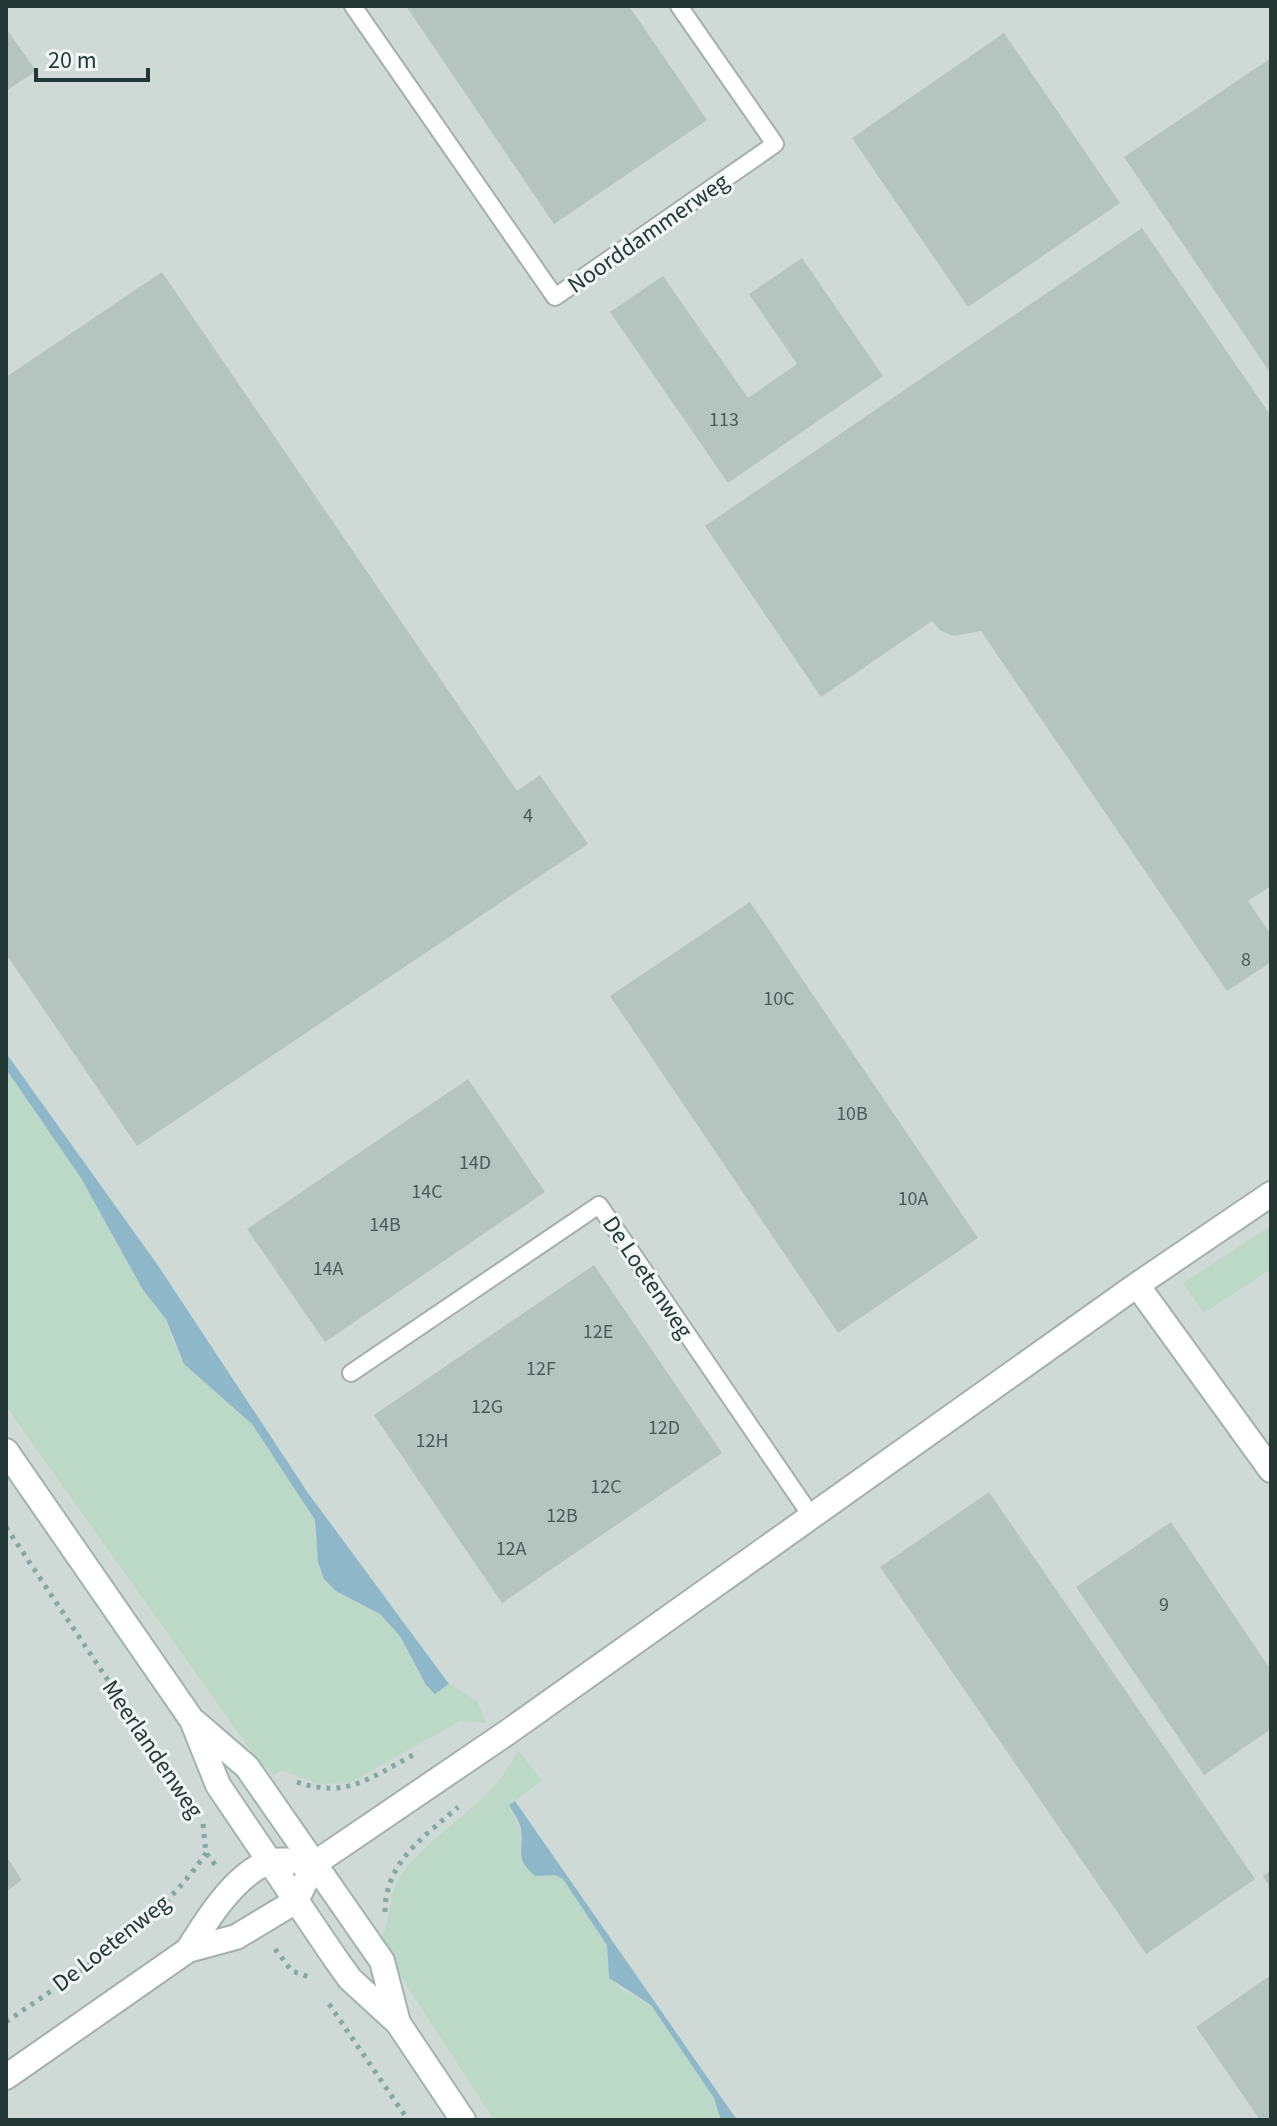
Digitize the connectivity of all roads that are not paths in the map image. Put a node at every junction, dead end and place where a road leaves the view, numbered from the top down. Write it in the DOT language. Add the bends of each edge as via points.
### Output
graph roads {
  1 [pos="353,6"];
  2 [pos="679,6"];
  3 [pos="1271,1194"];
  4 [pos="1137,1285"];
  5 [pos="351,1373"];
  6 [pos="6,1451"];
  7 [pos="1271,1470"];
  8 [pos="812,1517"];
  9 [pos="192,1720"];
  10 [pos="270,1862"];
  11 [pos="314,1864"];
  12 [pos="296,1901"];
  13 [pos="188,1950"];
  14 [pos="398,2023"];
  15 [pos="6,2077"];
  16 [pos="463,2120"];
  1 -- 2 [label="lane, Noorddammerweg" via="555,297 775,144"];
  3 -- 4 [label="street"];
  4 -- 7 [label="street"];
  4 -- 8 [label="street"];
  5 -- 8 [label="lane, De Loetenweg" via="599,1205"];
  6 -- 9 [label="street, Meerlandenweg"];
  8 -- 11 [label="street"];
  9 -- 10 [label="street, Meerlandenweg" via="218,1785"];
  9 -- 11 [label="street, Meerlandenweg" via="247,1767"];
  10 -- 11 [label="street"];
  10 -- 12 [label="street, Meerlandenweg"];
  10 -- 13 [label="street, De Loetenweg" via="213,1910"];
  11 -- 12 [label="street"];
  11 -- 14 [label="street, Meerlandenweg" via="382,1961"];
  12 -- 13 [label="street, De Loetenweg" via="236,1937"];
  12 -- 14 [label="street, Meerlandenweg" via="350,1979"];
  13 -- 15 [label="street, De Loetenweg"];
  14 -- 16 [label="street, Meerlandenweg"];
}
